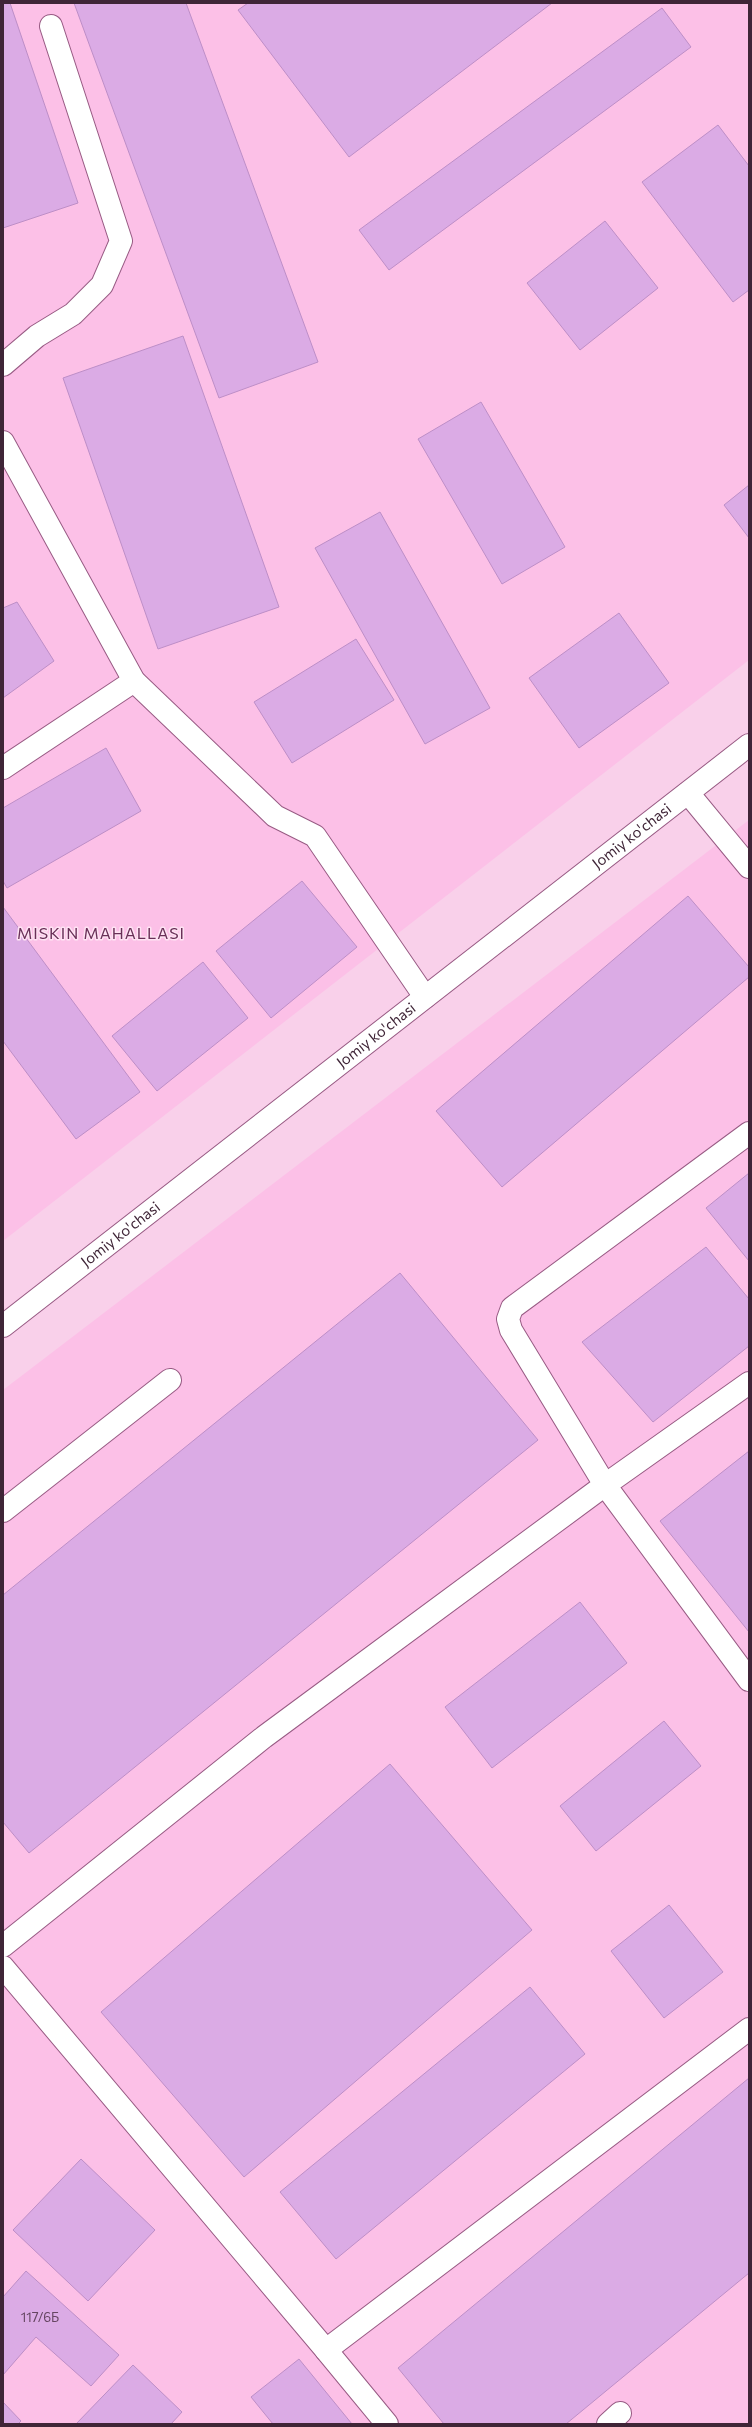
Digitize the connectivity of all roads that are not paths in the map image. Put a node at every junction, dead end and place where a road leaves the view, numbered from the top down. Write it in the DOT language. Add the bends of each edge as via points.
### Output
graph roads {
  1 [pos="51,26"];
  2 [pos="3,365"];
  3 [pos="3,442"];
  4 [pos="134,681"];
  5 [pos="749,745"];
  6 [pos="3,768"];
  7 [pos="688,792"];
  8 [pos="749,867"];
  9 [pos="425,997"];
  10 [pos="749,1134"];
  11 [pos="3,1326"];
  12 [pos="170,1380"];
  13 [pos="749,1383"];
  14 [pos="605,1485"];
  15 [pos="3,1511"];
  16 [pos="749,1680"];
  17 [pos="3,1946"];
  18 [pos="3,1967"];
  19 [pos="749,2029"];
  20 [pos="326,2350"];
  21 [pos="387,2424"];
  1 -- 2 [label="street" via="121,241 102,285 73,314 37,336"];
  3 -- 4 [label="street"];
  4 -- 6 [label="street"];
  4 -- 9 [label="street" via="275,816 315,836"];
  5 -- 7 [label="street, Jomiy ko'chasi"];
  7 -- 8 [label="street"];
  7 -- 9 [label="street, Jomiy ko'chasi"];
  9 -- 11 [label="street, Jomiy ko'chasi"];
  10 -- 14 [label="street" via="512,1308 508,1319 511,1330"];
  12 -- 15 [label="street"];
  13 -- 14 [label="street"];
  14 -- 16 [label="street"];
  14 -- 17 [label="street" via="264,1737"];
  18 -- 20 [label="street"];
  19 -- 20 [label="street"];
  20 -- 21 [label="street"];
}
